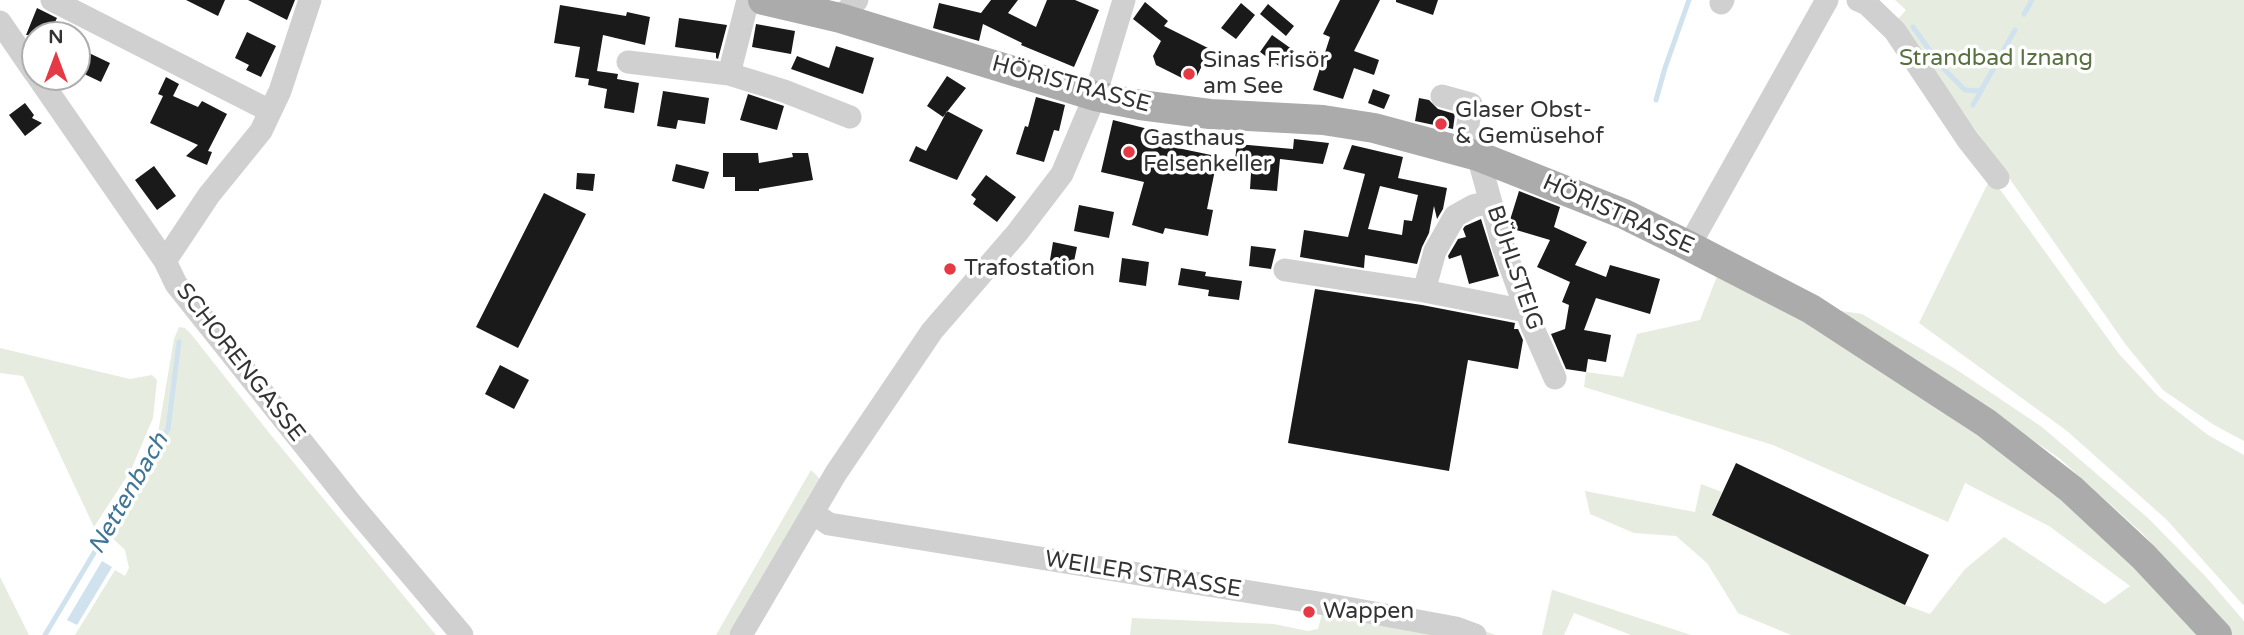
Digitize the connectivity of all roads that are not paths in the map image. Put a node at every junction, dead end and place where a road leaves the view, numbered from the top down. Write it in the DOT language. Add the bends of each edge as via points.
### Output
graph roads {
  1 [pos="52,0"];
  2 [pos="310,0"];
  3 [pos="748,0"];
  4 [pos="763,0"];
  5 [pos="1124,0"];
  6 [pos="1827,0"];
  7 [pos="1858,0"];
  8 [pos="848,9"];
  9 [pos="0,22"];
  10 [pos="21,53"];
  11 [pos="628,62"];
  12 [pos="729,74"];
  13 [pos="47,91"];
  14 [pos="1095,96"];
  15 [pos="1442,96"];
  16 [pos="270,111"];
  17 [pos="850,117"];
  18 [pos="1471,154"];
  19 [pos="1998,178"];
  20 [pos="1490,202"];
  21 [pos="1689,246"];
  22 [pos="165,261"];
  23 [pos="1285,270"];
  24 [pos="1424,291"];
  25 [pos="1527,311"];
  26 [pos="1555,379"];
  27 [pos="813,513"];
  28 [pos="462,635"];
  29 [pos="741,635"];
  30 [pos="1475,635"];
  31 [pos="2217,635"];
  1 -- 16 [label="street"];
  2 -- 16 [label="street"];
  3 -- 12 [label="street"];
  4 -- 8 [label="main road, HÖRISTRASSE"];
  5 -- 14 [label="street"];
  6 -- 21 [label="street"];
  7 -- 19 [label="street" via="1895,31"];
  8 -- 14 [label="main road, HÖRISTRASSE"];
  9 -- 10 [label="street, SCHORENGASSE"];
  11 -- 12 [label="street"];
  12 -- 17 [label="street"];
  13 -- 22 [label="street, SCHORENGASSE"];
  14 -- 18 [label="main road, HÖRISTRASSE" via="1210,114 1323,120 1374,128"];
  14 -- 27 [label="street" via="1062,174 932,331"];
  15 -- 18 [label="street" via="1471,104"];
  16 -- 22 [label="street" via="261,131 209,195"];
  18 -- 20 [label="street, BÜHLSTEIG"];
  18 -- 21 [label="main road, HÖRISTRASSE"];
  20 -- 24 [label="street" via="1455,216 1435,251"];
  20 -- 25 [label="street, BÜHLSTEIG"];
  21 -- 31 [label="main road, HÖRISTRASSE" via="1811,309 1986,423 2071,489 2144,557"];
  22 -- 28 [label="street, SCHORENGASSE" via="176,284"];
  23 -- 24 [label="street"];
  24 -- 25 [label="street"];
  25 -- 26 [label="street, BÜHLSTEIG"];
  27 -- 29 [label="street"];
  27 -- 30 [label="street, WEILER STRASSE" via="829,524 1325,604"];
}
